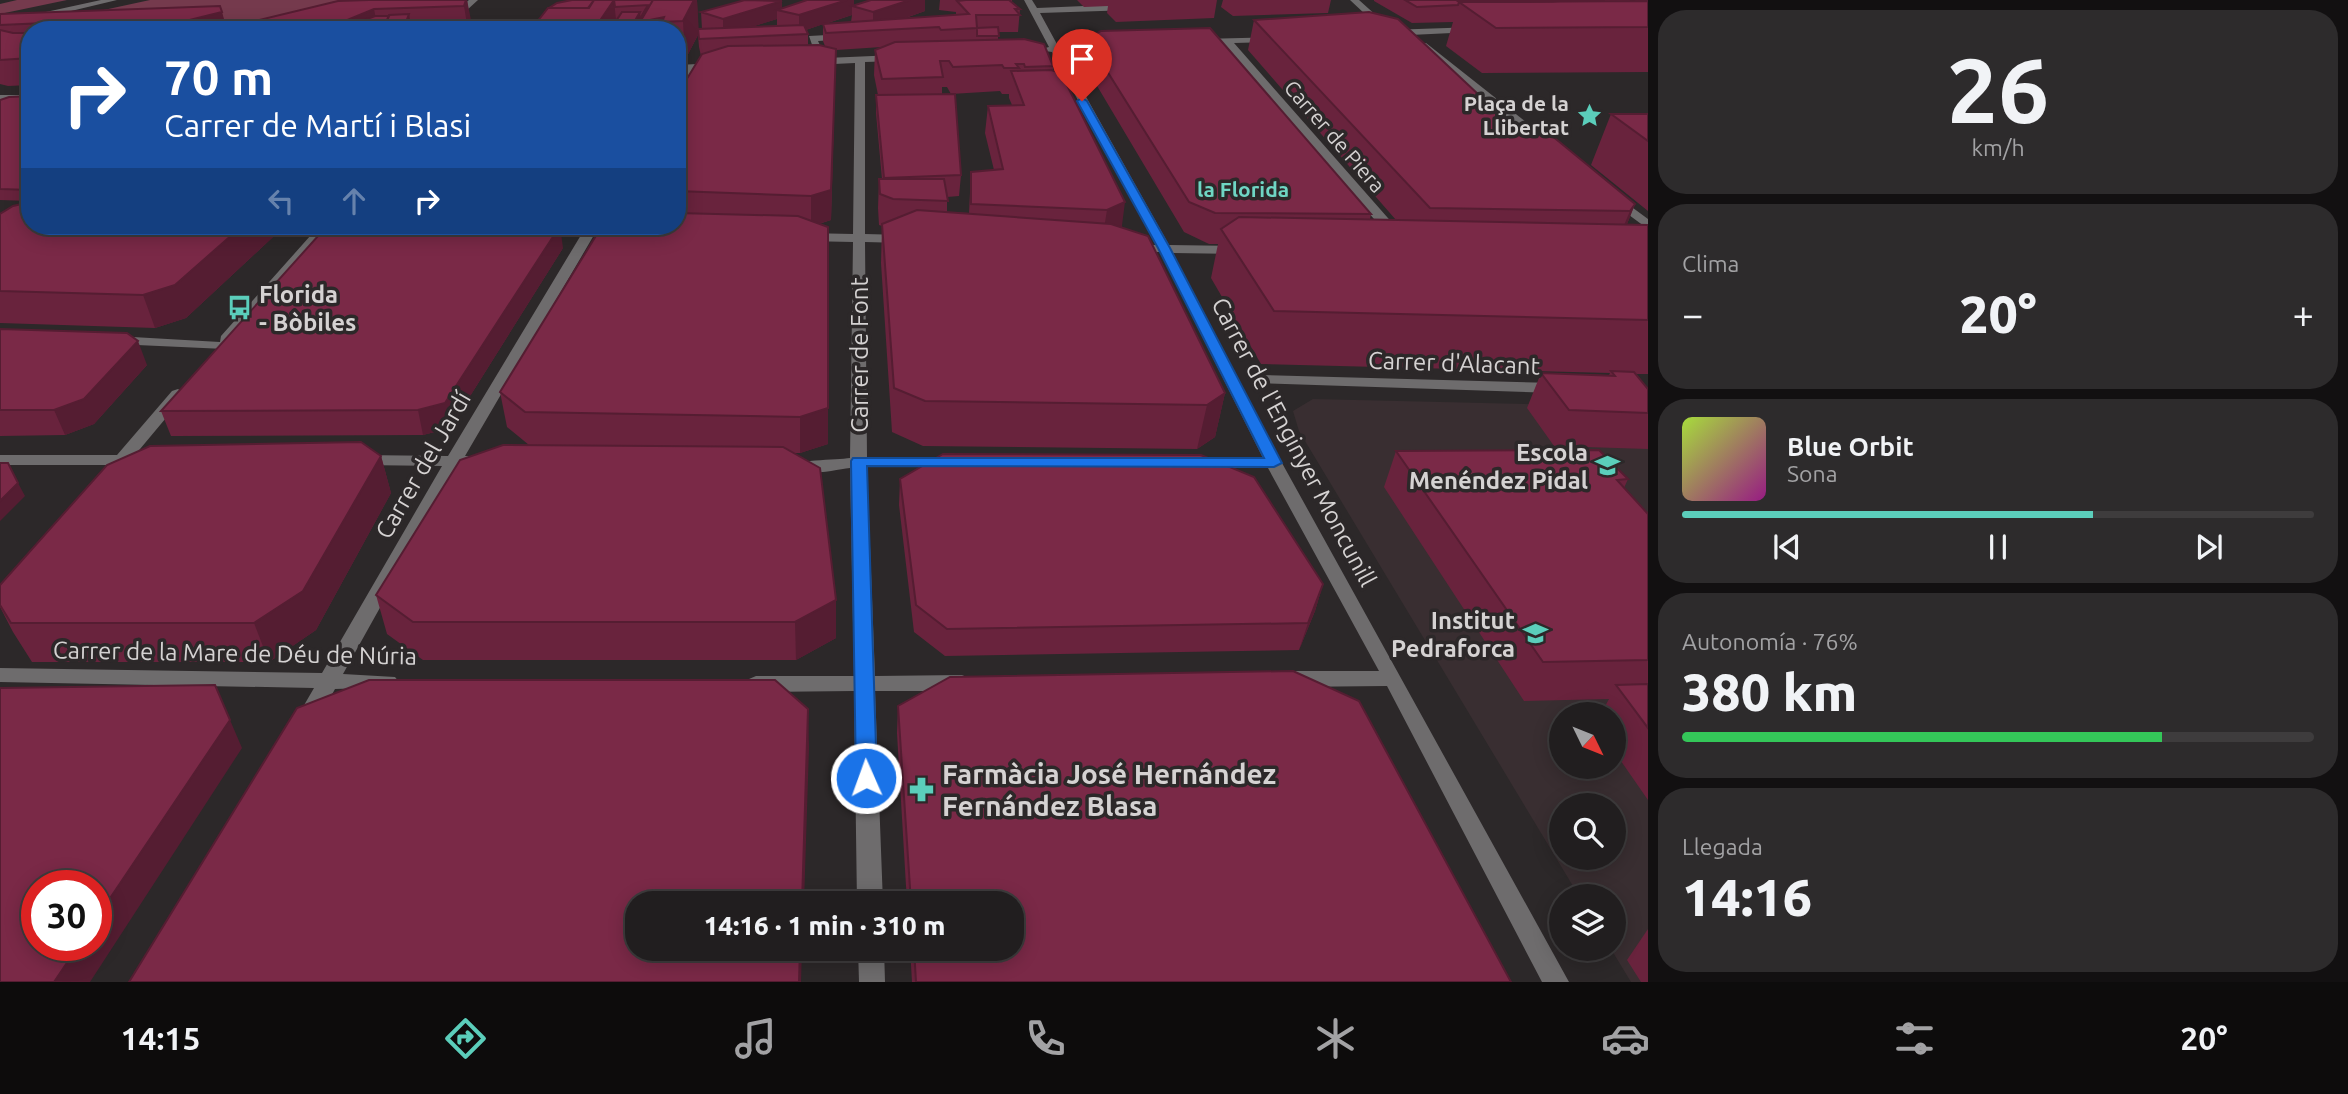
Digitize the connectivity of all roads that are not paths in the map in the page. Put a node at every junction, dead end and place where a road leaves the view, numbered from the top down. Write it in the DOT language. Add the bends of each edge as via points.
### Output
graph roads {
  1 [pos="113,0"];
  2 [pos="474,0"];
  3 [pos="576,0"];
  4 [pos="1354,0"];
  5 [pos="1031,6"];
  6 [pos="1149,6"];
  7 [pos="464,8"];
  8 [pos="543,21"];
  9 [pos="0,25"];
  10 [pos="1482,28"];
  11 [pos="1398,33"];
  12 [pos="1371,34"];
  13 [pos="852,36"];
  14 [pos="813,38"];
  15 [pos="1279,38"];
  16 [pos="800,39"];
  17 [pos="1227,41"];
  18 [pos="1189,43"];
  19 [pos="1126,47"];
  20 [pos="1028,50"];
  21 [pos="1053,50"];
  22 [pos="820,57"];
  23 [pos="912,57"];
  24 [pos="860,60"];
  25 [pos="797,63"];
  26 [pos="730,66"];
  27 [pos="686,68"];
  28 [pos="690,68"];
  29 [pos="686,74"];
  30 [pos="0,98"];
  31 [pos="21,98"];
  32 [pos="17,99"];
  33 [pos="0,103"];
  34 [pos="1548,145"];
  35 [pos="1600,187"];
  36 [pos="1648,225"];
  37 [pos="318,235"];
  38 [pos="588,235"];
  39 [pos="789,236"];
  40 [pos="859,238"];
  41 [pos="914,239"];
  42 [pos="1109,247"];
  43 [pos="1164,248"];
  44 [pos="1407,249"];
  45 [pos="1252,251"];
  46 [pos="93,339"];
  47 [pos="220,346"];
  48 [pos="1259,380"];
  49 [pos="1578,389"];
  50 [pos="122,459"];
  51 [pos="0,460"];
  52 [pos="154,460"];
  53 [pos="342,460"];
  54 [pos="454,460"];
  55 [pos="503,461"];
  56 [pos="859,461"];
  57 [pos="964,462"];
  58 [pos="1180,463"];
  59 [pos="1274,463"];
  60 [pos="778,466"];
  61 [pos="104,480"];
  62 [pos="0,675"];
  63 [pos="1394,678"];
  64 [pos="1271,679"];
  65 [pos="330,682"];
  66 [pos="409,682"];
  67 [pos="986,682"];
  68 [pos="742,684"];
  69 [pos="864,685"];
  70 [pos="296,737"];
  71 [pos="870,891"];
  72 [pos="871,961"];
  73 [pos="872,982"];
  74 [pos="1556,982"];
  1 -- 9 [label="street"];
  2 -- 7 [label="street"];
  3 -- 8 [label="street"];
  4 -- 11 [label="street" via="1382,27"];
  5 -- 6 [label="street"];
  5 -- 21 [label="street, Carrer de l'Enginyer Moncunill"];
  10 -- 11 [label="street"];
  11 -- 12 [label="street"];
  11 -- 34 [label="street" via="1416,39"];
  13 -- 14 [label="street"];
  14 -- 16 [label="street"];
  14 -- 22 [label="street"];
  15 -- 17 [label="street"];
  17 -- 18 [label="street"];
  17 -- 44 [label="street, Carrer de Piera"];
  19 -- 21 [label="street"];
  20 -- 21 [label="street"];
  21 -- 43 [label="street, Carrer de l'Enginyer Moncunill"];
  22 -- 24 [label="street"];
  22 -- 25 [label="street"];
  23 -- 24 [label="street"];
  24 -- 40 [label="street, Carrer de Font"];
  26 -- 28 [label="street"];
  27 -- 28 [label="street"];
  28 -- 29 [label="street"];
  30 -- 32 [label="street"];
  31 -- 32 [label="street"];
  32 -- 33 [label="street"];
  35 -- 36 [label="street"];
  37 -- 47 [label="street"];
  38 -- 54 [label="street, Carrer del Jardí"];
  39 -- 40 [label="street"];
  40 -- 41 [label="street"];
  40 -- 56 [label="street, Carrer de Font"];
  42 -- 43 [label="street"];
  43 -- 45 [label="street"];
  43 -- 59 [label="street, Carrer de l'Enginyer Moncunill"];
  46 -- 47 [label="street"];
  47 -- 50 [label="street"];
  48 -- 49 [label="street, Carrer d'Alacant"];
  50 -- 51 [label="street"];
  50 -- 52 [label="street"];
  50 -- 61 [label="street"];
  53 -- 54 [label="street"];
  54 -- 55 [label="street"];
  54 -- 65 [label="street, Carrer del Jardí"];
  56 -- 57 [label="street"];
  56 -- 60 [label="street" via="820,467"];
  56 -- 69 [label="street, Carrer de Font"];
  58 -- 59 [label="street"];
  59 -- 63 [label="street, Carrer de l'Enginyer Moncunill"];
  62 -- 65 [label="street, Carrer de la Mare de Déu de Núria"];
  63 -- 64 [label="street"];
  63 -- 74 [label="street, Carrer de l'Enginyer Moncunill"];
  65 -- 66 [label="street, Carrer de la Mare de Déu de Núria"];
  65 -- 70 [label="street, Carrer del Jardí"];
  67 -- 69 [label="street"];
  68 -- 69 [label="street"];
  69 -- 71 [label="street, Carrer de Font"];
  72 -- 73 [label="street"];
}
